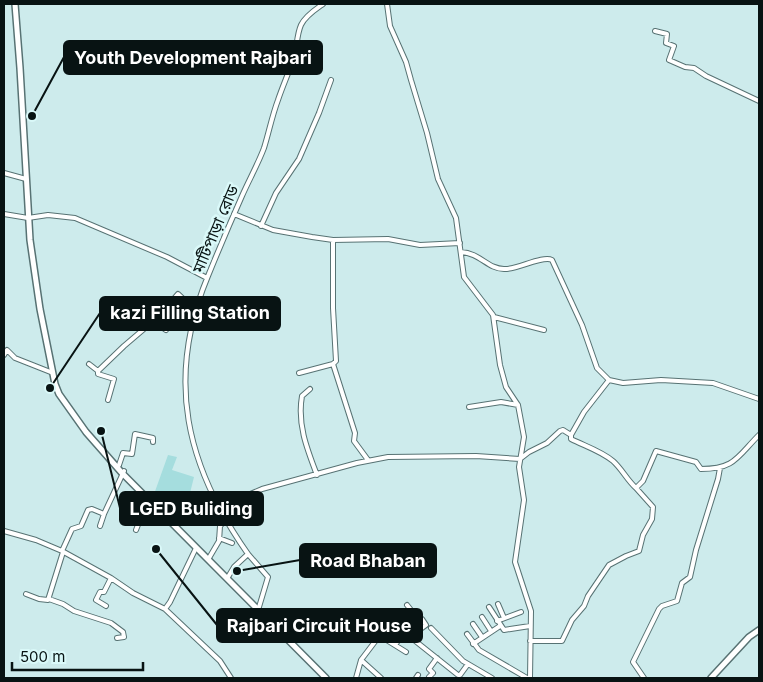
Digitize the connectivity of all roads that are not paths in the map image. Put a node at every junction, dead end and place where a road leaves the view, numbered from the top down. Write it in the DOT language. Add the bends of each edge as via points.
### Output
graph roads {
  1 [pos="14,4"];
  2 [pos="323,4"];
  3 [pos="387,4"];
  4 [pos="655,31"];
  5 [pos="331,80"];
  6 [pos="759,101"];
  7 [pos="4,173"];
  8 [pos="26,179"];
  9 [pos="4,214"];
  10 [pos="234,214"];
  11 [pos="28,218"];
  12 [pos="261,226"];
  13 [pos="333,240"];
  14 [pos="460,243"];
  15 [pos="461,252"];
  16 [pos="207,278"];
  17 [pos="196,311"];
  18 [pos="494,317"];
  19 [pos="153,321"];
  20 [pos="166,330"];
  21 [pos="544,330"];
  22 [pos="4,355"];
  23 [pos="89,364"];
  24 [pos="333,364"];
  25 [pos="98,371"];
  26 [pos="53,373"];
  27 [pos="299,373"];
  28 [pos="609,380"];
  29 [pos="310,389"];
  30 [pos="759,399"];
  31 [pos="108,400"];
  32 [pos="518,406"];
  33 [pos="469,407"];
  34 [pos="84,429"];
  35 [pos="571,434"];
  36 [pos="759,435"];
  37 [pos="153,442"];
  38 [pos="520,459"];
  39 [pos="368,460"];
  40 [pos="118,465"];
  41 [pos="720,468"];
  42 [pos="123,472"];
  43 [pos="317,475"];
  44 [pos="636,488"];
  45 [pos="148,499"];
  46 [pos="218,508"];
  47 [pos="104,514"];
  48 [pos="226,520"];
  49 [pos="100,526"];
  50 [pos="136,530"];
  51 [pos="4,531"];
  52 [pos="219,538"];
  53 [pos="232,543"];
  54 [pos="196,548"];
  55 [pos="62,552"];
  56 [pos="248,554"];
  57 [pos="209,558"];
  58 [pos="111,578"];
  59 [pos="228,578"];
  60 [pos="26,594"];
  61 [pos="90,596"];
  62 [pos="49,599"];
  63 [pos="96,599"];
  64 [pos="498,604"];
  65 [pos="407,605"];
  66 [pos="106,606"];
  67 [pos="259,607"];
  68 [pos="489,607"];
  69 [pos="165,609"];
  70 [pos="521,612"];
  71 [pos="482,617"];
  72 [pos="504,618"];
  73 [pos="356,621"];
  74 [pos="388,624"];
  75 [pos="473,624"];
  76 [pos="498,624"];
  77 [pos="530,626"];
  78 [pos="431,628"];
  79 [pos="759,630"];
  80 [pos="491,631"];
  81 [pos="404,632"];
  82 [pos="467,634"];
  83 [pos="380,635"];
  84 [pos="411,636"];
  85 [pos="482,637"];
  86 [pos="117,638"];
  87 [pos="530,641"];
  88 [pos="473,644"];
  89 [pos="395,645"];
  90 [pos="406,652"];
  91 [pos="437,658"];
  92 [pos="361,660"];
  93 [pos="468,664"];
  94 [pos="429,677"];
  95 [pos="231,678"];
  96 [pos="326,678"];
  97 [pos="356,678"];
  98 [pos="381,678"];
  99 [pos="492,678"];
  100 [pos="528,678"];
  101 [pos="644,678"];
  102 [pos="711,678"];
  1 -- 8 [label="main road"];
  2 -- 10 [label="street, মাটিপাড়া রোড" via="301,25 263,151"];
  3 -- 14 [label="street" via="390,26 406,62 438,179 456,218"];
  4 -- 6 [label="street" via="667,34 666,43 674,46 669,60 694,68"];
  5 -- 12 [label="street" via="298,160 276,193"];
  7 -- 8 [label="street"];
  8 -- 11 [label="main road"];
  9 -- 11 [label="street"];
  10 -- 12 [label="street"];
  10 -- 16 [label="street, মাটিপাড়া রোড"];
  11 -- 16 [label="street" via="48,214 75,218"];
  11 -- 26 [label="main road" via="40,309"];
  12 -- 13 [label="street"];
  13 -- 14 [label="street" via="388,239 420,246"];
  13 -- 24 [label="street" via="336,352"];
  14 -- 15 [label="street"];
  15 -- 18 [label="street" via="464,277"];
  15 -- 28 [label="street" via="474,254 503,269 550,258 582,324 597,368"];
  16 -- 17 [label="street, মাটিপাড়া রোড"];
  17 -- 19 [label="street" via="178,294"];
  17 -- 46 [label="street, মাটিপাড়া রোড" via="186,360 185,404 200,465"];
  18 -- 21 [label="street"];
  18 -- 32 [label="street" via="500,365 506,387"];
  19 -- 20 [label="street"];
  19 -- 25 [label="street"];
  22 -- 26 [label="street" via="7,350 15,358"];
  23 -- 25 [label="street"];
  24 -- 27 [label="street"];
  24 -- 39 [label="street" via="355,433 354,442"];
  25 -- 31 [label="street" via="98,374 114,379"];
  26 -- 34 [label="main road" via="59,394"];
  28 -- 30 [label="street" via="624,383 661,380 713,383"];
  28 -- 35 [label="street"];
  29 -- 43 [label="street" via="302,396 300,418 305,444"];
  32 -- 33 [label="street" via="505,402"];
  32 -- 38 [label="street" via="524,437"];
  34 -- 40 [label="main road"];
  34 -- 42 [label="main road"];
  35 -- 38 [label="street" via="560,431"];
  35 -- 44 [label="street" via="572,439 614,461"];
  36 -- 41 [label="street" via="731,464"];
  37 -- 40 [label="street" via="153,438 135,434 132,454 123,453"];
  38 -- 39 [label="street" via="406,456"];
  38 -- 77 [label="street" via="524,500 515,562 530,605"];
  39 -- 43 [label="street"];
  40 -- 42 [label="main road"];
  41 -- 44 [label="street" via="701,469 696,462 656,451 643,481"];
  41 -- 101 [label="street" via="690,577 682,583 677,601 659,609 633,662"];
  42 -- 45 [label="main road"];
  42 -- 47 [label="street"];
  42 -- 57 [label="main road"];
  43 -- 46 [label="street" via="262,489"];
  44 -- 87 [label="street" via="653,507 652,519 643,534 639,551 609,565 572,620 562,641"];
  45 -- 50 [label="street"];
  45 -- 54 [label="main road"];
  46 -- 48 [label="street, মাটিপাড়া রোড"];
  47 -- 49 [label="street"];
  47 -- 55 [label="street" via="88,510 81,526 72,528"];
  48 -- 52 [label="street" via="219,528"];
  48 -- 56 [label="street, মাটিপাড়া রোড"];
  51 -- 55 [label="street"];
  52 -- 53 [label="street"];
  52 -- 57 [label="street"];
  54 -- 69 [label="street"];
  54 -- 96 [label="main road"];
  55 -- 58 [label="street"];
  55 -- 62 [label="street"];
  56 -- 59 [label="street"];
  56 -- 67 [label="street, মাটিপাড়া রোড" via="268,577"];
  57 -- 59 [label="main road"];
  58 -- 63 [label="street"];
  58 -- 69 [label="street"];
  59 -- 67 [label="main road"];
  60 -- 62 [label="street"];
  61 -- 63 [label="street"];
  62 -- 86 [label="street" via="112,624 123,632 124,637"];
  63 -- 66 [label="street"];
  64 -- 72 [label="street"];
  65 -- 84 [label="street" via="426,625"];
  67 -- 96 [label="main road"];
  68 -- 76 [label="street"];
  69 -- 95 [label="street" via="220,661"];
  70 -- 72 [label="street"];
  71 -- 80 [label="street"];
  72 -- 76 [label="street"];
  73 -- 83 [label="street"];
  74 -- 81 [label="street"];
  75 -- 85 [label="street"];
  76 -- 77 [label="street" via="505,630"];
  76 -- 80 [label="street"];
  77 -- 87 [label="street"];
  78 -- 93 [label="street"];
  79 -- 102 [label="main road"];
  80 -- 85 [label="street"];
  81 -- 84 [label="street"];
  81 -- 89 [label="street"];
  82 -- 88 [label="street"];
  83 -- 89 [label="street"];
  83 -- 92 [label="street"];
  84 -- 91 [label="street"];
  85 -- 88 [label="street"];
  87 -- 100 [label="street"];
  88 -- 100 [label="street"];
  89 -- 90 [label="street"];
  91 -- 93 [label="street" via="460,675"];
  91 -- 94 [label="street" via="429,669 433,672"];
  92 -- 97 [label="street"];
  92 -- 98 [label="street"];
  93 -- 99 [label="street"];
}
